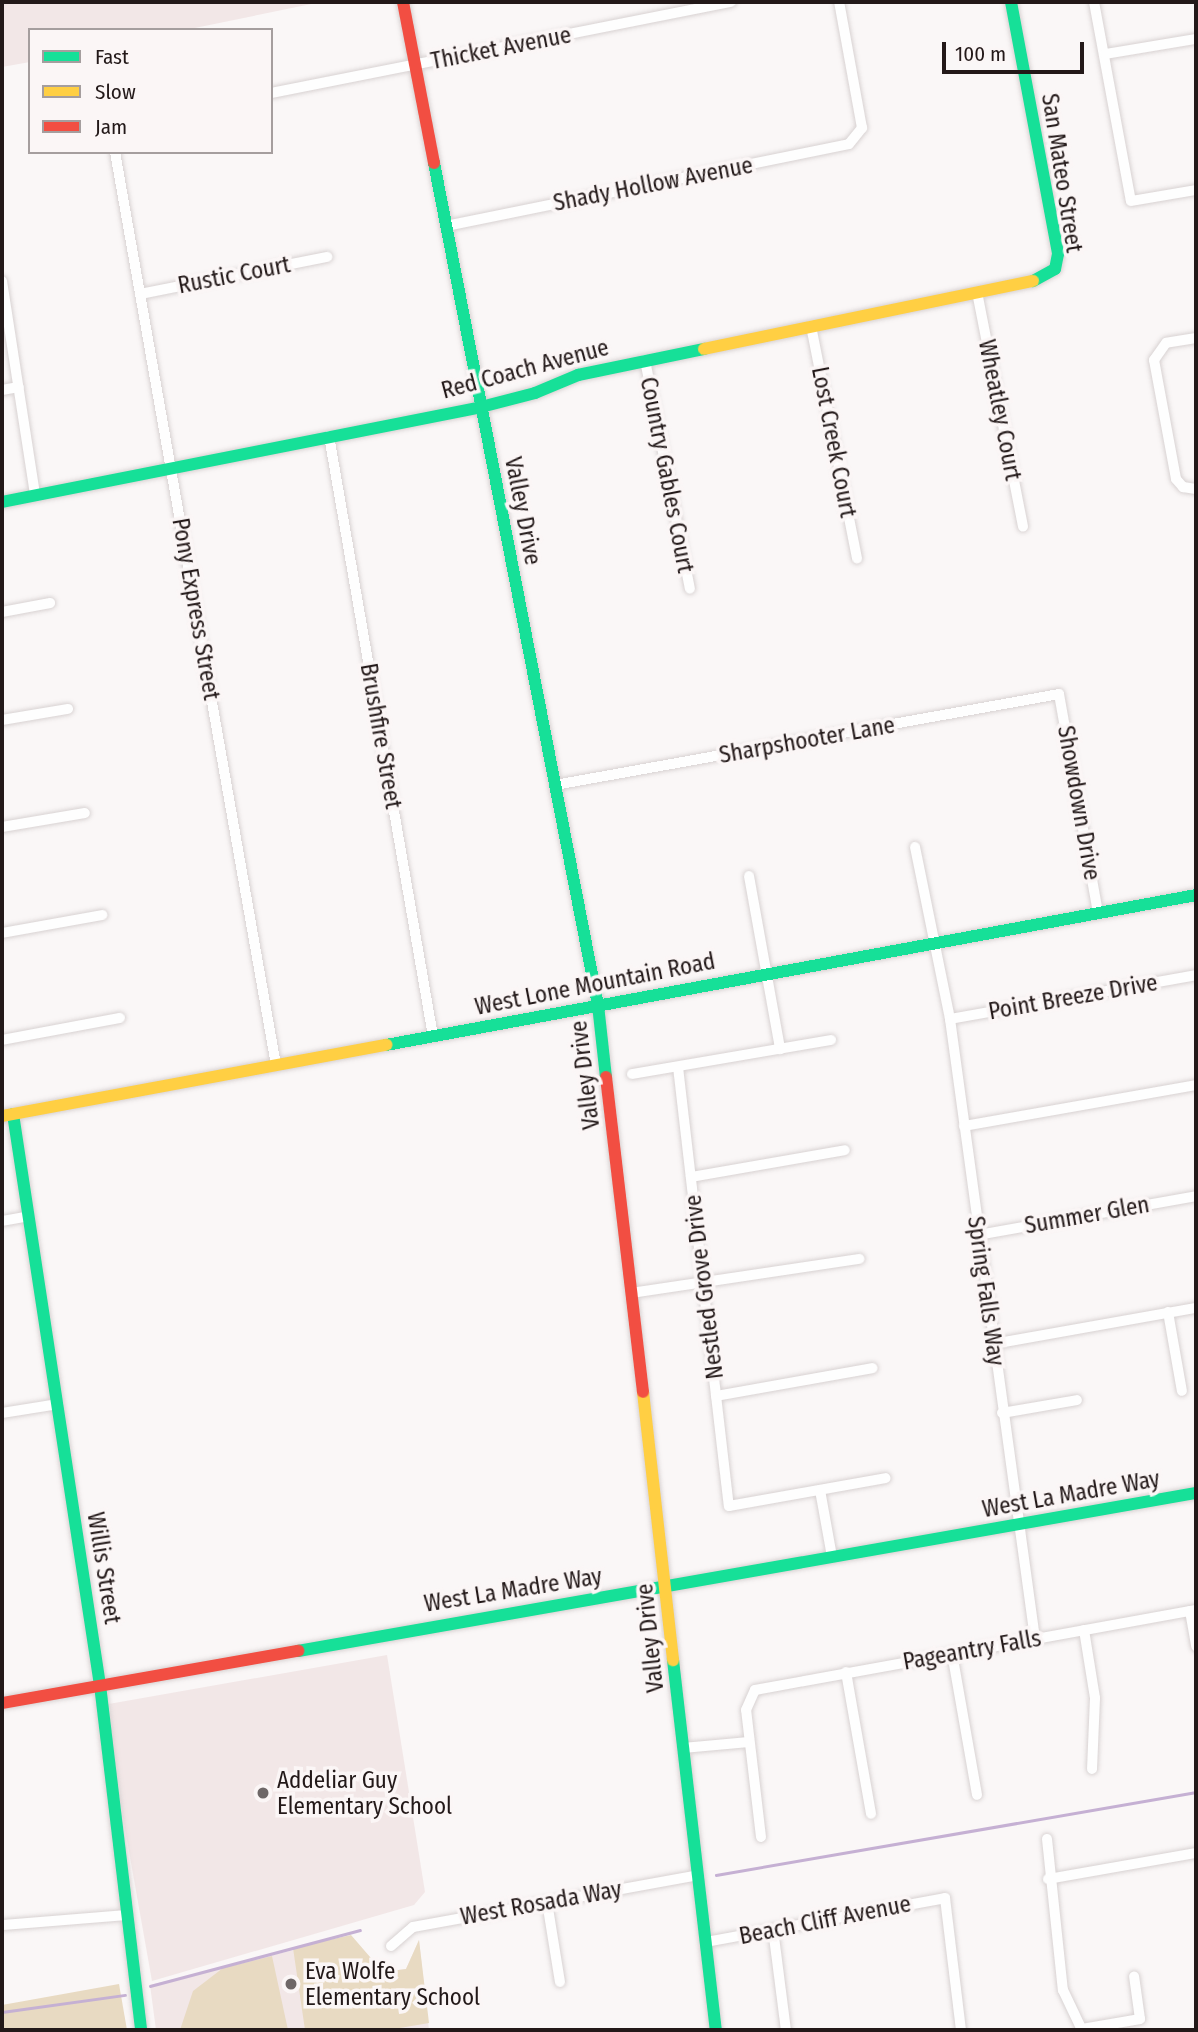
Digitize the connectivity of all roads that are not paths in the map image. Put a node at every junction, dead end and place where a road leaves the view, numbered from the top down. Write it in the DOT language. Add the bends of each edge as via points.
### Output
graph roads {
  1 [pos="403,2"];
  2 [pos="731,2"];
  3 [pos="839,2"];
  4 [pos="1011,2"];
  5 [pos="1094,2"];
  6 [pos="1196,38"];
  7 [pos="1105,54"];
  8 [pos="415,65"];
  9 [pos="273,93"];
  10 [pos="115,154"];
  11 [pos="1196,190"];
  12 [pos="446,226"];
  13 [pos="327,257"];
  14 [pos="1055,269"];
  15 [pos="2,281"];
  16 [pos="977,292"];
  17 [pos="140,294"];
  18 [pos="811,326"];
  19 [pos="1196,338"];
  20 [pos="645,360"];
  21 [pos="19,387"];
  22 [pos="2,390"];
  23 [pos="481,407"];
  24 [pos="329,436"];
  25 [pos="171,468"];
  26 [pos="1196,489"];
  27 [pos="35,495"];
  28 [pos="2,502"];
  29 [pos="1023,527"];
  30 [pos="857,559"];
  31 [pos="690,589"];
  32 [pos="50,603"];
  33 [pos="2,612"];
  34 [pos="1059,694"];
  35 [pos="68,709"];
  36 [pos="2,720"];
  37 [pos="555,785"];
  38 [pos="85,813"];
  39 [pos="2,827"];
  40 [pos="915,847"];
  41 [pos="749,876"];
  42 [pos="1196,895"];
  43 [pos="1098,912"];
  44 [pos="102,915"];
  45 [pos="2,933"];
  46 [pos="933,943"];
  47 [pos="768,974"];
  48 [pos="1196,975"];
  49 [pos="598,1005"];
  50 [pos="120,1018"];
  51 [pos="950,1018"];
  52 [pos="433,1036"];
  53 [pos="2,1040"];
  54 [pos="831,1040"];
  55 [pos="780,1049"];
  56 [pos="276,1065"];
  57 [pos="678,1068"];
  58 [pos="632,1074"];
  59 [pos="1196,1085"];
  60 [pos="7,1115"];
  61 [pos="964,1126"];
  62 [pos="845,1150"];
  63 [pos="691,1177"];
  64 [pos="1196,1196"];
  65 [pos="29,1216"];
  66 [pos="2,1221"];
  67 [pos="978,1235"];
  68 [pos="859,1259"];
  69 [pos="705,1285"];
  70 [pos="631,1293"];
  71 [pos="1196,1308"];
  72 [pos="1168,1312"];
  73 [pos="993,1344"];
  74 [pos="873,1368"];
  75 [pos="1182,1391"];
  76 [pos="716,1396"];
  77 [pos="1077,1400"];
  78 [pos="58,1404"];
  79 [pos="2,1413"];
  80 [pos="1002,1413"];
  81 [pos="886,1478"];
  82 [pos="820,1490"];
  83 [pos="1196,1493"];
  84 [pos="1021,1524"];
  85 [pos="832,1557"];
  86 [pos="666,1586"];
  87 [pos="1193,1611"];
  88 [pos="1084,1630"];
  89 [pos="1035,1639"];
  90 [pos="1196,1646"];
  91 [pos="952,1653"];
  92 [pos="846,1672"];
  93 [pos="100,1685"];
  94 [pos="2,1703"];
  95 [pos="749,1742"];
  96 [pos="683,1748"];
  97 [pos="1092,1769"];
  98 [pos="978,1795"];
  99 [pos="872,1814"];
  100 [pos="761,1837"];
  101 [pos="1047,1839"];
  102 [pos="1196,1853"];
  103 [pos="698,1875"];
  104 [pos="1048,1879"];
  105 [pos="547,1902"];
  106 [pos="125,1915"];
  107 [pos="2,1924"];
  108 [pos="773,1929"];
  109 [pos="706,1942"];
  110 [pos="391,1946"];
  111 [pos="1134,1976"];
  112 [pos="560,1982"];
  113 [pos="141,2030"];
  114 [pos="716,2030"];
  115 [pos="786,2030"];
  116 [pos="961,2030"];
  117 [pos="1082,2030"];
  1 -- 8 [label="street, Valley Drive"];
  2 -- 8 [label="street, Thicket Avenue"];
  3 -- 12 [label="street, Shady Hollow Avenue" via="862,128 849,144"];
  4 -- 14 [label="street, San Mateo Street" via="1058,254"];
  5 -- 7 [label="street"];
  6 -- 7 [label="street"];
  7 -- 11 [label="street" via="1131,201"];
  8 -- 9 [label="street, Thicket Avenue"];
  8 -- 12 [label="street, Valley Drive"];
  10 -- 17 [label="street, Pony Express Street"];
  12 -- 23 [label="street, Valley Drive"];
  13 -- 17 [label="street, Rustic Court"];
  14 -- 16 [label="street, Red Coach Avenue" via="1044,279"];
  15 -- 21 [label="street"];
  16 -- 18 [label="street, Red Coach Avenue"];
  16 -- 29 [label="street, Wheatley Court"];
  17 -- 25 [label="street, Pony Express Street"];
  18 -- 20 [label="street, Red Coach Avenue"];
  18 -- 30 [label="street, Lost Creek Court"];
  19 -- 26 [label="street" via="1166,343 1154,360 1176,479 1183,487"];
  20 -- 23 [label="street, Red Coach Avenue" via="578,375 535,393"];
  20 -- 31 [label="street, Country Gables Court"];
  21 -- 22 [label="street"];
  21 -- 27 [label="street"];
  23 -- 24 [label="street, Red Coach Avenue"];
  23 -- 37 [label="street, Valley Drive"];
  24 -- 25 [label="street, Red Coach Avenue"];
  24 -- 52 [label="street, Brushfire Street"];
  25 -- 27 [label="street, Red Coach Avenue"];
  25 -- 56 [label="street, Pony Express Street"];
  27 -- 28 [label="street, Red Coach Avenue"];
  32 -- 33 [label="street"];
  34 -- 37 [label="street, Sharpshooter Lane"];
  34 -- 43 [label="street, Showdown Drive"];
  35 -- 36 [label="street"];
  37 -- 49 [label="street, Valley Drive"];
  38 -- 39 [label="street"];
  40 -- 46 [label="street, Spring Falls Way"];
  41 -- 47 [label="street"];
  42 -- 43 [label="street, West Lone Mountain Road"];
  43 -- 46 [label="street, West Lone Mountain Road"];
  44 -- 45 [label="street"];
  46 -- 47 [label="street, West Lone Mountain Road"];
  46 -- 51 [label="street, Spring Falls Way"];
  47 -- 49 [label="street, West Lone Mountain Road"];
  47 -- 55 [label="street"];
  48 -- 51 [label="street, Point Breeze Drive"];
  49 -- 52 [label="street, West Lone Mountain Road"];
  49 -- 70 [label="street, Valley Drive"];
  50 -- 53 [label="street"];
  51 -- 61 [label="street, Spring Falls Way"];
  52 -- 56 [label="street, West Lone Mountain Road"];
  54 -- 55 [label="street"];
  55 -- 57 [label="street"];
  56 -- 60 [label="street, West Lone Mountain Road"];
  57 -- 58 [label="street"];
  57 -- 63 [label="street, Nestled Grove Drive"];
  59 -- 61 [label="street"];
  60 -- 65 [label="street, Willis Street"];
  61 -- 67 [label="street, Spring Falls Way"];
  62 -- 63 [label="street"];
  63 -- 69 [label="street, Nestled Grove Drive"];
  64 -- 67 [label="street, Summer Glen"];
  65 -- 66 [label="street"];
  65 -- 78 [label="street, Willis Street"];
  67 -- 73 [label="street, Spring Falls Way"];
  68 -- 69 [label="street"];
  69 -- 70 [label="street"];
  69 -- 76 [label="street, Nestled Grove Drive"];
  70 -- 86 [label="street, Valley Drive"];
  71 -- 72 [label="street"];
  72 -- 73 [label="street"];
  72 -- 75 [label="street"];
  73 -- 80 [label="street, Spring Falls Way"];
  74 -- 76 [label="street"];
  76 -- 82 [label="street, Nestled Grove Drive" via="729,1506"];
  77 -- 80 [label="street"];
  78 -- 79 [label="street"];
  78 -- 93 [label="street, Willis Street"];
  80 -- 84 [label="street, Spring Falls Way"];
  81 -- 82 [label="street"];
  82 -- 85 [label="street"];
  83 -- 84 [label="street, West La Madre Way"];
  84 -- 85 [label="street, West La Madre Way"];
  84 -- 89 [label="street, Spring Falls Way"];
  85 -- 86 [label="street, West La Madre Way"];
  86 -- 93 [label="street, West La Madre Way"];
  86 -- 96 [label="street, Valley Drive"];
  87 -- 88 [label="street, Pageantry Falls"];
  87 -- 90 [label="street"];
  88 -- 89 [label="street, Pageantry Falls"];
  88 -- 97 [label="street" via="1095,1698"];
  89 -- 91 [label="street, Pageantry Falls"];
  91 -- 92 [label="street, Pageantry Falls"];
  91 -- 98 [label="street"];
  92 -- 95 [label="street, Pageantry Falls" via="763,1687 750,1696 746,1710"];
  92 -- 99 [label="street"];
  93 -- 94 [label="street, West La Madre Way"];
  93 -- 106 [label="street, Willis Street"];
  95 -- 96 [label="street"];
  95 -- 100 [label="street"];
  96 -- 103 [label="street, Valley Drive"];
  101 -- 104 [label="street"];
  102 -- 104 [label="street"];
  103 -- 105 [label="street, West Rosada Way"];
  103 -- 109 [label="street, Valley Drive"];
  104 -- 117 [label="street" via="1063,1990"];
  105 -- 110 [label="street, West Rosada Way" via="413,1927"];
  105 -- 112 [label="street"];
  106 -- 107 [label="street"];
  106 -- 113 [label="street, Willis Street"];
  108 -- 109 [label="street, Beach Cliff Avenue"];
  108 -- 115 [label="street"];
  108 -- 116 [label="street, Beach Cliff Avenue" via="945,1898"];
  109 -- 114 [label="street, Valley Drive"];
  111 -- 117 [label="street" via="1140,2019"];
}
